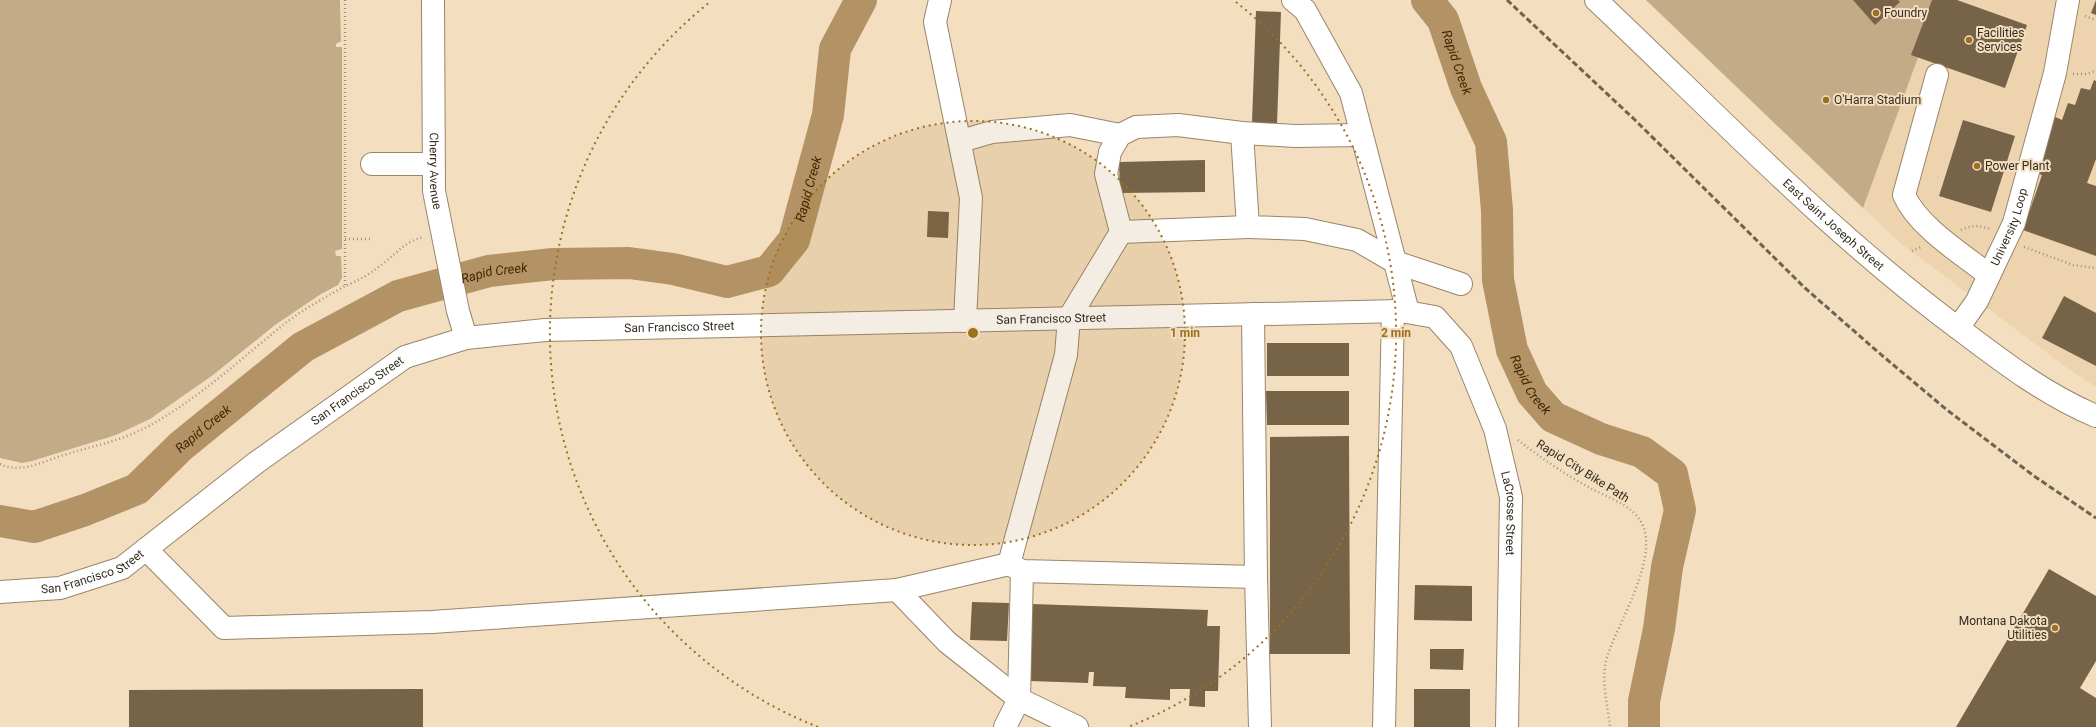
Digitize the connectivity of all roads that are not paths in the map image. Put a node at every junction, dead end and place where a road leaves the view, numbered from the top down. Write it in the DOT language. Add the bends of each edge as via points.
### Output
graph roads {
  1 [pos="433,0"];
  2 [pos="940,0"];
  3 [pos="1293,0"];
  4 [pos="1596,0"];
  5 [pos="2068,0"];
  6 [pos="1937,75"];
  7 [pos="1242,133"];
  8 [pos="1120,135"];
  9 [pos="1360,135"];
  10 [pos="960,141"];
  11 [pos="372,164"];
  12 [pos="433,164"];
  13 [pos="1248,227"];
  14 [pos="1121,232"];
  15 [pos="1396,262"];
  16 [pos="1989,275"];
  17 [pos="1461,284"];
  18 [pos="1401,311"];
  19 [pos="1253,314"];
  20 [pos="1435,317"];
  21 [pos="1069,318"];
  22 [pos="965,320"];
  23 [pos="1958,328"];
  24 [pos="466,338"];
  25 [pos="2069,405"];
  26 [pos="2096,416"];
  27 [pos="2096,432"];
  28 [pos="146,549"];
  29 [pos="1015,568"];
  30 [pos="1256,577"];
  31 [pos="897,590"];
  32 [pos="0,592"];
  33 [pos="1019,699"];
  34 [pos="1005,727"];
  35 [pos="1077,727"];
  36 [pos="1260,727"];
  37 [pos="1384,727"];
  38 [pos="1507,727"];
  1 -- 12 [label="street, Cherry Avenue"];
  2 -- 10 [label="street" via="935,22"];
  3 -- 9 [label="street" via="1305,10 1351,93"];
  4 -- 23 [label="street, East Saint Joseph Street" via="1866,256"];
  5 -- 16 [label="street, University Loop" via="2055,73 2014,223"];
  6 -- 16 [label="street" via="1904,195 1909,207 1941,238"];
  7 -- 8 [label="street" via="1178,125 1136,127"];
  7 -- 9 [label="street" via="1295,136"];
  7 -- 13 [label="street"];
  8 -- 10 [label="street" via="1070,125 992,132"];
  8 -- 14 [label="street" via="1110,152 1106,174"];
  9 -- 15 [label="street"];
  10 -- 22 [label="street" via="971,198"];
  11 -- 12 [label="street"];
  12 -- 24 [label="street, Cherry Avenue" via="434,191 441,231"];
  13 -- 14 [label="street"];
  13 -- 15 [label="street" via="1305,229 1357,240"];
  14 -- 21 [label="street"];
  15 -- 17 [label="street"];
  15 -- 18 [label="street"];
  16 -- 23 [label="street, University Loop" via="1977,301"];
  18 -- 19 [label="street, San Francisco Street"];
  18 -- 20 [label="street, San Francisco Street"];
  18 -- 37 [label="street"];
  19 -- 21 [label="street, San Francisco Street"];
  19 -- 30 [label="street"];
  20 -- 38 [label="street, LaCrosse Street" via="1461,346 1495,429 1511,497"];
  21 -- 22 [label="street, San Francisco Street"];
  21 -- 29 [label="street" via="1066,355"];
  22 -- 24 [label="street, San Francisco Street" via="546,330"];
  23 -- 25 [label="street, East Saint Joseph Street" via="2014,370"];
  24 -- 28 [label="street, San Francisco Street" via="405,357 257,462"];
  25 -- 26 [label="street, East Saint Joseph Street"];
  25 -- 27 [label="street"];
  28 -- 31 [label="street" via="224,628 432,622"];
  28 -- 32 [label="street, San Francisco Street" via="122,568 60,588"];
  29 -- 30 [label="street"];
  29 -- 31 [label="street"];
  29 -- 33 [label="street"];
  30 -- 36 [label="street"];
  31 -- 33 [label="street" via="947,642"];
  33 -- 34 [label="street"];
  33 -- 35 [label="street"];
}
